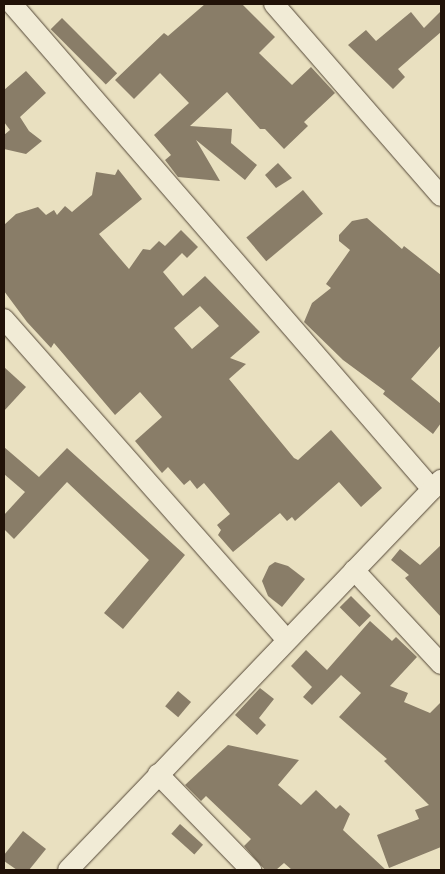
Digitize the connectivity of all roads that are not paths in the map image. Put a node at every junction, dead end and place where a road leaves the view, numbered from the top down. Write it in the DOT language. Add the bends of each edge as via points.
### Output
graph roads {
  1 [pos="12,4"];
  2 [pos="274,4"];
  3 [pos="441,196"];
  4 [pos="4,318"];
  5 [pos="437,485"];
  6 [pos="354,570"];
  7 [pos="287,640"];
  8 [pos="441,664"];
  9 [pos="158,774"];
  10 [pos="68,870"];
  11 [pos="251,870"];
  1 -- 5 [label="street"];
  2 -- 3 [label="street"];
  4 -- 7 [label="street"];
  5 -- 6 [label="street"];
  6 -- 7 [label="street"];
  6 -- 8 [label="street"];
  7 -- 9 [label="street"];
  9 -- 10 [label="street"];
  9 -- 11 [label="street"];
}
